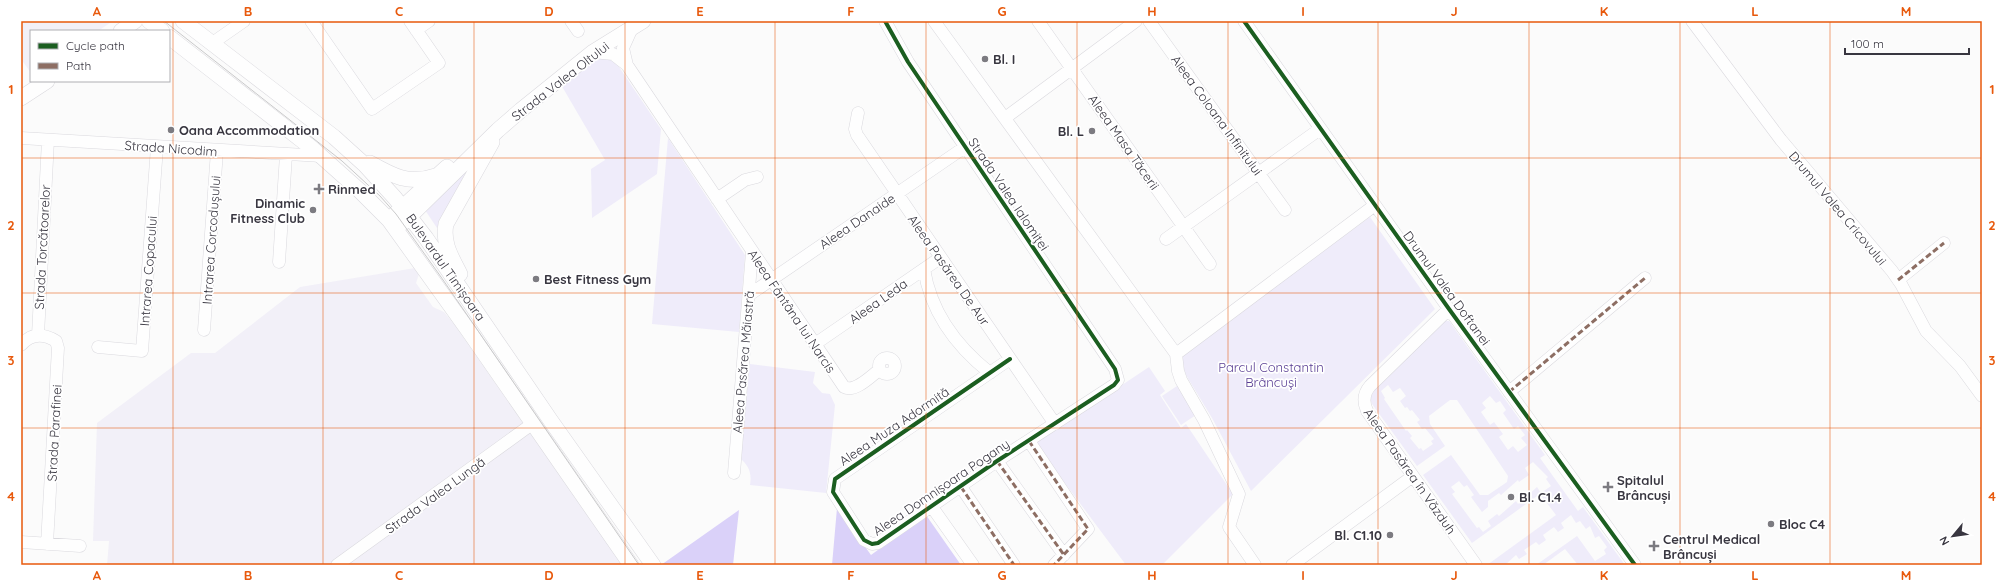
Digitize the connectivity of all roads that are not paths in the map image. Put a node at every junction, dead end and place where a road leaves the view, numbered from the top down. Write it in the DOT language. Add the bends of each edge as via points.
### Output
graph roads {
  1 [pos="135,21"];
  2 [pos="149,21"];
  3 [pos="183,21"];
  4 [pos="244,21"];
  5 [pos="311,21"];
  6 [pos="429,21"];
  7 [pos="571,21"];
  8 [pos="884,21"];
  9 [pos="934,21"];
  10 [pos="1038,21"];
  11 [pos="1136,21"];
  12 [pos="1149,21"];
  13 [pos="1244,21"];
  14 [pos="1692,21"];
  15 [pos="637,25"];
  16 [pos="413,26"];
  17 [pos="122,30"];
  18 [pos="161,30"];
  19 [pos="578,31"];
  20 [pos="170,38"];
  21 [pos="212,44"];
  22 [pos="593,52"];
  23 [pos="627,65"];
  24 [pos="1072,68"];
  25 [pos="45,82"];
  26 [pos="21,98"];
  27 [pos="858,113"];
  28 [pos="1005,118"];
  29 [pos="1320,129"];
  30 [pos="498,130"];
  31 [pos="21,138"];
  32 [pos="48,140"];
  33 [pos="157,147"];
  34 [pos="965,147"];
  35 [pos="217,150"];
  36 [pos="351,151"];
  37 [pos="286,155"];
  38 [pos="322,156"];
  39 [pos="1259,173"];
  40 [pos="436,176"];
  41 [pos="757,177"];
  42 [pos="896,194"];
  43 [pos="718,200"];
  44 [pos="1375,205"];
  45 [pos="1285,210"];
  46 [pos="406,211"];
  47 [pos="393,225"];
  48 [pos="1184,226"];
  49 [pos="1166,239"];
  50 [pos="1944,243"];
  51 [pos="752,252"];
  52 [pos="940,258"];
  53 [pos="279,262"];
  54 [pos="1210,264"];
  55 [pos="924,269"];
  56 [pos="449,271"];
  57 [pos="1645,278"];
  58 [pos="771,279"];
  59 [pos="1898,280"];
  60 [pos="434,282"];
  61 [pos="748,295"];
  62 [pos="1449,309"];
  63 [pos="484,322"];
  64 [pos="204,330"];
  65 [pos="38,335"];
  66 [pos="815,344"];
  67 [pos="21,345"];
  68 [pos="98,348"];
  69 [pos="1176,354"];
  70 [pos="1010,359"];
  71 [pos="880,370"];
  72 [pos="990,373"];
  73 [pos="1118,377"];
  74 [pos="1509,392"];
  75 [pos="1982,396"];
  76 [pos="532,424"];
  77 [pos="1055,424"];
  78 [pos="1029,441"];
  79 [pos="998,461"];
  80 [pos="734,473"];
  81 [pos="1413,476"];
  82 [pos="960,487"];
  83 [pos="932,507"];
  84 [pos="21,542"];
  85 [pos="47,544"];
  86 [pos="872,544"];
  87 [pos="80,546"];
  88 [pos="1064,555"];
  89 [pos="337,565"];
  90 [pos="631,565"];
  91 [pos="653,565"];
  92 [pos="973,565"];
  93 [pos="1014,565"];
  94 [pos="1054,565"];
  95 [pos="1255,565"];
  96 [pos="1292,565"];
  97 [pos="1476,565"];
  98 [pos="1635,565"];
  1 -- 17 [label="main road"];
  2 -- 18 [label="main road"];
  3 -- 21 [label="main road, Bulevardul Timișoara"];
  4 -- 21 [label="street"];
  5 -- 16 [label="street" via="372,109 439,62"];
  6 -- 16 [label="street"];
  7 -- 19 [label="street"];
  8 -- 34 [label="street, Strada Valea Ialomiței"];
  9 -- 28 [label="street"];
  10 -- 24 [label="street, Aleea Masa Tăcerii"];
  11 -- 24 [label="street"];
  12 -- 39 [label="street, Aleea Coloana Infinitului"];
  13 -- 29 [label="street, Drumul Valea Doftanei"];
  14 -- 59 [label="street, Drumul Valea Cricovului" via="1781,140"];
  15 -- 22 [label="main road, Strada Valea Oltului"];
  15 -- 23 [label="street, Aleea Fântâna lui Narcis" via="623,48"];
  20 -- 38 [label="main road, Bulevardul Timișoara"];
  21 -- 36 [label="main road, Bulevardul Timișoara"];
  22 -- 23 [label="street, Aleea Fântâna lui Narcis" via="613,54"];
  22 -- 30 [label="main road, Strada Valea Oltului"];
  23 -- 43 [label="street, Aleea Fântâna lui Narcis"];
  24 -- 28 [label="street"];
  24 -- 48 [label="street, Aleea Masa Tăcerii"];
  25 -- 26 [label="main road"];
  27 -- 42 [label="street, Aleea Pasărea De Aur" via="857,135"];
  28 -- 69 [label="street"];
  29 -- 39 [label="street"];
  29 -- 44 [label="street, Drumul Valea Doftanei"];
  30 -- 40 [label="main road, Strada Valea Oltului" via="468,149"];
  30 -- 46 [label="main road, Strada Valea Oltului"];
  30 -- 63 [label="main road" via="446,224 444,235 449,252"];
  31 -- 32 [label="street, Strada Nicodim"];
  32 -- 33 [label="street, Strada Nicodim"];
  32 -- 65 [label="street, Strada Torcătoarelor"];
  33 -- 35 [label="street, Strada Nicodim"];
  33 -- 68 [label="street, Intrarea Copacului" via="142,351"];
  34 -- 42 [label="street, Aleea Danaide"];
  34 -- 73 [label="street, Strada Valea Ialomiței"];
  35 -- 37 [label="street, Strada Nicodim"];
  35 -- 64 [label="street, Intrarea Corcodușului"];
  36 -- 40 [label="main road" via="400,178 415,180"];
  36 -- 46 [label="main road, Bulevardul Timișoara"];
  37 -- 38 [label="street, Strada Nicodim"];
  37 -- 53 [label="street"];
  38 -- 47 [label="main road, Bulevardul Timișoara"];
  39 -- 45 [label="street, Aleea Coloana Infinitului"];
  39 -- 48 [label="street"];
  40 -- 46 [label="main road, Strada Valea Oltului"];
  41 -- 43 [label="street" via="745,180"];
  42 -- 52 [label="street, Aleea Pasărea De Aur"];
  42 -- 58 [label="street, Aleea Danaide"];
  43 -- 51 [label="street, Aleea Fântâna lui Narcis"];
  44 -- 62 [label="street, Drumul Valea Doftanei"];
  44 -- 69 [label="street"];
  46 -- 47 [label="main road, Strada Valea Oltului"];
  46 -- 56 [label="main road, Bulevardul Timișoara"];
  47 -- 60 [label="main road, Bulevardul Timișoara"];
  48 -- 49 [label="street"];
  48 -- 54 [label="street, Aleea Masa Tăcerii"];
  50 -- 59 [label="street"];
  51 -- 58 [label="street, Aleea Fântâna lui Narcis"];
  51 -- 61 [label="street, Aleea Pasărea Măiastră"];
  52 -- 55 [label="street, Aleea Leda"];
  52 -- 70 [label="street, Aleea Pasărea De Aur"];
  55 -- 66 [label="street, Aleea Leda"];
  55 -- 72 [label="street, Aleea Pasărea De Aur" via="931,298 942,320 971,358"];
  56 -- 60 [label="main road"];
  56 -- 63 [label="main road, Bulevardul Timișoara"];
  57 -- 74 [label="street"];
  58 -- 61 [label="street, Aleea Danaide"];
  58 -- 66 [label="street, Aleea Fântâna lui Narcis"];
  59 -- 75 [label="street, Drumul Valea Cricovului" via="1926,331 1960,366"];
  60 -- 76 [label="main road, Bulevardul Timișoara"];
  61 -- 80 [label="street, Aleea Pasărea Măiastră"];
  62 -- 74 [label="street, Drumul Valea Doftanei"];
  62 -- 81 [label="street, Aleea Pasărea în Văzduh" via="1370,386 1364,396 1367,411"];
  63 -- 91 [label="main road, Bulevardul Timișoara"];
  65 -- 67 [label="street" via="28,338"];
  65 -- 85 [label="street, Strada Parafinei" via="50,337 56,341 58,348"];
  66 -- 71 [label="street, Aleea Fântâna lui Narcis" via="844,387 848,389 854,388"];
  69 -- 95 [label="street" via="1181,380 1204,420 1238,491 1230,530"];
  70 -- 72 [label="street, Aleea Muza Adormită"];
  70 -- 77 [label="street, Aleea Pasărea De Aur"];
  72 -- 86 [label="street, Aleea Muza Adormită" via="835,479 833,492 864,540"];
  73 -- 77 [label="street, Aleea Domnișoara Pogany" via="1117,383"];
  74 -- 98 [label="street, Drumul Valea Doftanei"];
  76 -- 89 [label="street, Strada Valea Lungă"];
  76 -- 90 [label="main road, Bulevardul Timișoara"];
  77 -- 78 [label="street, Aleea Domnișoara Pogany"];
  78 -- 79 [label="street, Aleea Domnișoara Pogany"];
  78 -- 88 [label="street" via="1088,529"];
  79 -- 82 [label="street, Aleea Domnișoara Pogany"];
  79 -- 88 [label="street"];
  81 -- 96 [label="street"];
  81 -- 97 [label="street, Aleea Pasărea în Văzduh"];
  82 -- 83 [label="street, Aleea Domnișoara Pogany"];
  82 -- 93 [label="street"];
  83 -- 86 [label="street, Aleea Domnișoara Pogany" via="878,544"];
  83 -- 92 [label="street"];
  84 -- 85 [label="street"];
  85 -- 87 [label="street"];
  88 -- 94 [label="street"];
}
